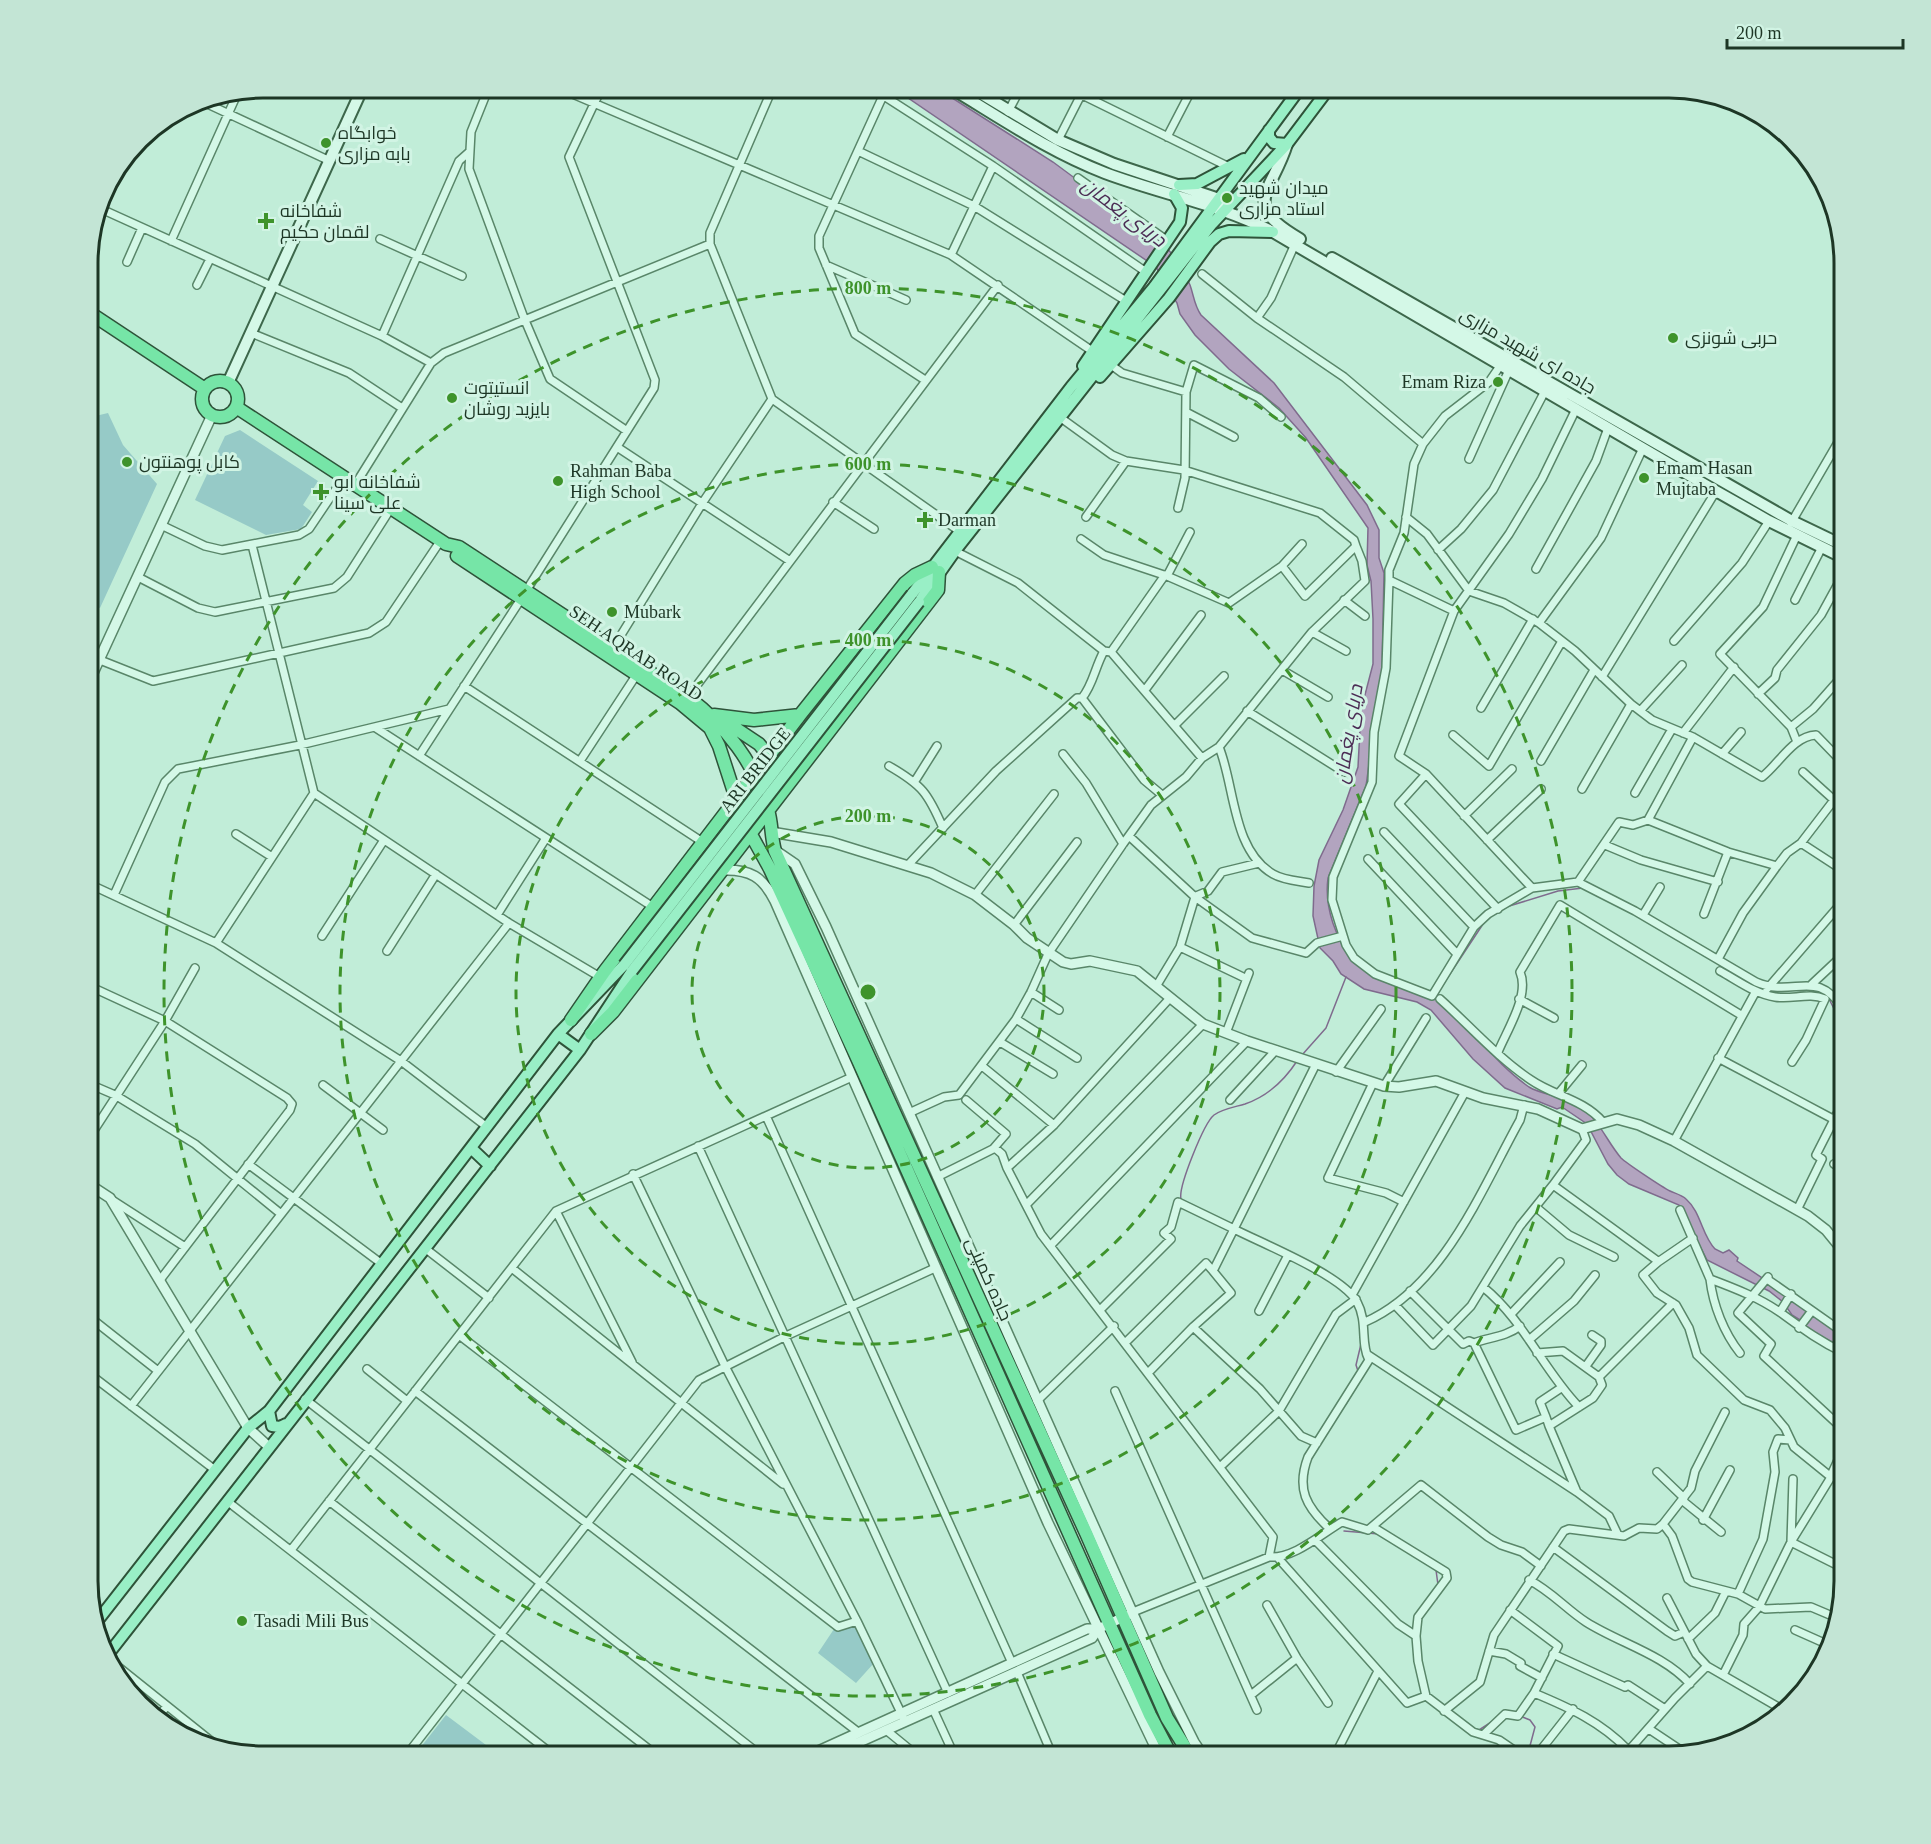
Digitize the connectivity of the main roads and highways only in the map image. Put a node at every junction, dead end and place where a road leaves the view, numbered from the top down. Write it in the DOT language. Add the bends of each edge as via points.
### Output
graph roads {
  1 [pos="358,98"];
  2 [pos="967,98"];
  3 [pos="987,98"];
  4 [pos="1293,98"];
  5 [pos="1322,98"];
  6 [pos="1269,130"];
  7 [pos="1287,144"];
  8 [pos="1250,155"];
  9 [pos="1176,190"];
  10 [pos="1216,202"];
  11 [pos="1228,206"];
  12 [pos="1205,217"];
  13 [pos="1180,222"];
  14 [pos="1273,232"];
  15 [pos="1185,259"];
  16 [pos="98,318"];
  17 [pos="1101,357"];
  18 [pos="228,383"];
  19 [pos="205,388"];
  20 [pos="236,407"];
  21 [pos="1021,460"];
  22 [pos="1792,529"];
  23 [pos="1833,542"];
  24 [pos="1833,553"];
  25 [pos="936,569"];
  26 [pos="523,595"];
  27 [pos="711,714"];
  28 [pos="800,715"];
  29 [pos="771,757"];
  30 [pos="755,777"];
  31 [pos="783,794"];
  32 [pos="736,800"];
  33 [pos="768,811"];
  34 [pos="750,834"];
  35 [pos="628,968"];
  36 [pos="571,1020"];
  37 [pos="558,1034"];
  38 [pos="591,1034"];
  39 [pos="579,1050"];
  40 [pos="471,1148"];
  41 [pos="490,1166"];
  42 [pos="269,1411"];
  43 [pos="286,1424"];
  44 [pos="101,1616"];
  45 [pos="112,1649"];
  46 [pos="1166,1746"];
  47 [pos="1184,1746"];
  1 -- 18 [label="main road"];
  2 -- 9 [label="main road" via="1050,150 1106,173"];
  3 -- 9 [label="main road" via="1058,140"];
  4 -- 6 [label="main road"];
  5 -- 7 [label="main road"];
  6 -- 7 [label="main road" via="1274,143"];
  6 -- 8 [label="main road"];
  7 -- 11 [label="main road"];
  7 -- 22 [label="main road, جاده ای شهید مزاری" via="1263,201 1276,224"];
  8 -- 9 [label="main road" via="1197,184"];
  8 -- 10 [label="main road"];
  9 -- 10 [label="main road, جاده ای شهید مزاری"];
  9 -- 13 [label="main road" via="1182,208"];
  10 -- 11 [label="main road, جاده ای شهید مزاری"];
  10 -- 12 [label="main road"];
  11 -- 14 [label="main road, جاده ای شهید مزاری"];
  11 -- 15 [label="main road"];
  12 -- 13 [label="main road"];
  12 -- 15 [label="main road"];
  13 -- 17 [label="main road" via="1126,300"];
  14 -- 15 [label="main road" via="1219,234"];
  14 -- 22 [label="main road, جاده ای شهید مزاری" via="1716,491 1769,521"];
  15 -- 17 [label="main road" via="1161,292"];
  16 -- 19 [label="highway"];
  17 -- 21 [label="main road" via="1071,387"];
  17 -- 21 [label="main road" via="1061,418"];
  18 -- 19 [label="highway" via="213,382"];
  18 -- 20 [label="highway" via="237,393"];
  19 -- 20 [label="highway" via="202,404 212,415 225,416"];
  20 -- 26 [label="highway, SEH AQRAB ROAD" via="444,542 454,554"];
  21 -- 25 [label="main road" via="955,551"];
  21 -- 25 [label="main road" via="959,531"];
  22 -- 23 [label="main road, جاده ای شهید مزاری"];
  22 -- 24 [label="main road, جاده ای شهید مزاری"];
  25 -- 28 [label="highway" via="915,575 905,583"];
  25 -- 31 [label="highway" via="938,590"];
  25 -- 35 [label="main road, ARI BRIDGE, bridge"];
  26 -- 27 [label="highway, SEH AQRAB ROAD" via="613,648"];
  26 -- 32 [label="highway, SEH AQRAB ROAD" via="694,712 710,728 727,764"];
  27 -- 28 [label="highway" via="754,720"];
  27 -- 29 [label="highway" via="752,738"];
  27 -- 30 [label="highway, SEH AQRAB ROAD"];
  28 -- 29 [label="highway"];
  29 -- 30 [label="highway"];
  29 -- 31 [label="highway"];
  30 -- 32 [label="highway"];
  30 -- 33 [label="highway, SEH AQRAB ROAD"];
  31 -- 33 [label="highway"];
  32 -- 34 [label="highway, SEH AQRAB ROAD"];
  32 -- 36 [label="highway"];
  33 -- 34 [label="highway"];
  33 -- 47 [label="highway, جاده کمپنی" via="775,851 1129,1615 1167,1718"];
  34 -- 38 [label="highway" via="613,1012"];
  34 -- 46 [label="highway, جاده کمپنی" via="853,1050 1104,1626"];
  35 -- 36 [label="main road"];
  35 -- 38 [label="main road"];
  36 -- 37 [label="main road"];
  37 -- 39 [label="main road"];
  37 -- 40 [label="main road"];
  38 -- 39 [label="main road"];
  39 -- 41 [label="main road"];
  40 -- 41 [label="main road"];
  40 -- 42 [label="main road"];
  41 -- 43 [label="main road"];
  42 -- 43 [label="main road" via="272,1426"];
  42 -- 44 [label="main road" via="248,1428"];
  43 -- 45 [label="main road"];
}
